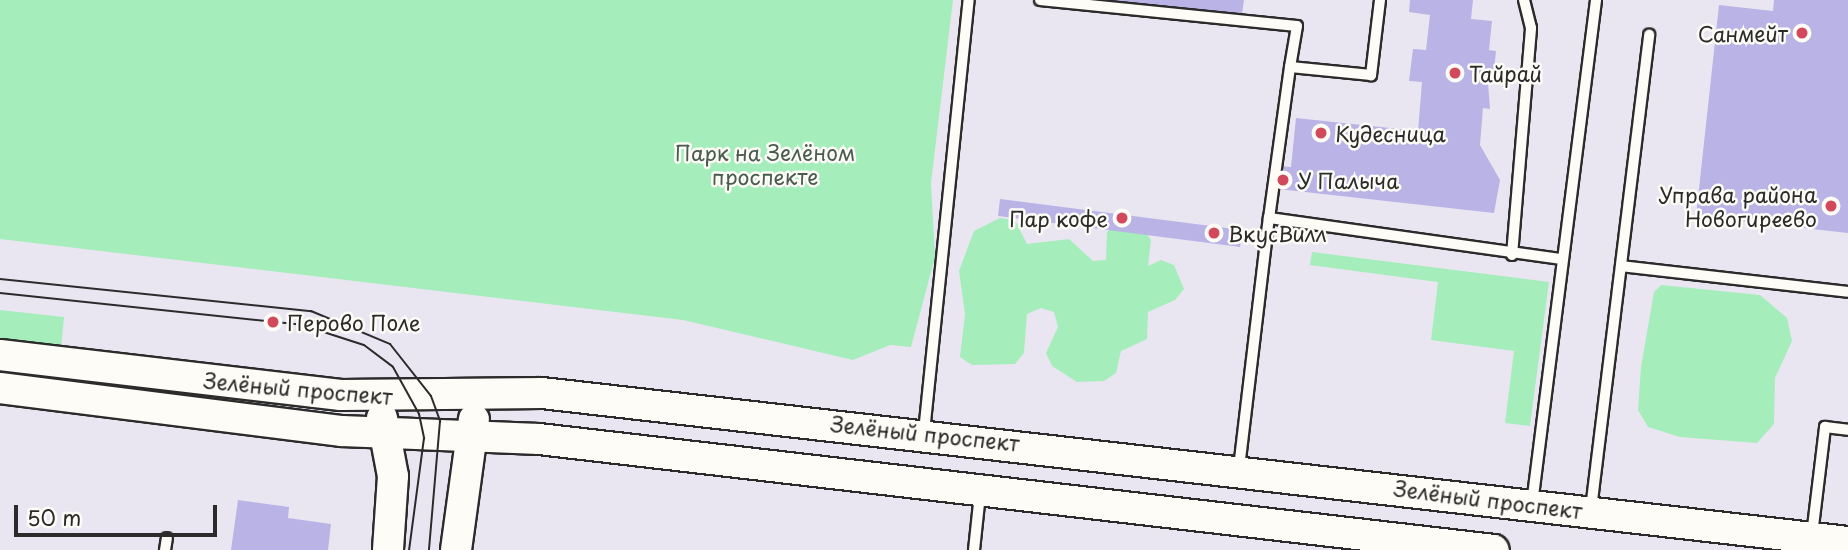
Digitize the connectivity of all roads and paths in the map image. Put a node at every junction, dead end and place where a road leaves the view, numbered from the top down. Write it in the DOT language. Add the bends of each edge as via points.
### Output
graph roads {
  1 [pos="969,0"];
  2 [pos="1040,0"];
  3 [pos="1380,0"];
  4 [pos="1524,0"];
  5 [pos="1596,0"];
  6 [pos="1649,35"];
  7 [pos="1290,67"];
  8 [pos="1269,218"];
  9 [pos="1512,255"];
  10 [pos="1562,260"];
  11 [pos="1621,266"];
  12 [pos="1848,292"];
  13 [pos="0,355"];
  14 [pos="0,388"];
  15 [pos="476,395"];
  16 [pos="378,397"];
  17 [pos="1848,430"];
  18 [pos="924,432"];
  19 [pos="384,435"];
  20 [pos="473,438"];
  21 [pos="1238,468"];
  22 [pos="980,490"];
  23 [pos="1532,505"];
  24 [pos="1591,512"];
  25 [pos="1812,538"];
  26 [pos="1848,542"];
  27 [pos="1384,544"];
  28 [pos="388,550"];
  29 [pos="456,550"];
  30 [pos="974,550"];
  31 [pos="1494,550"];
  1 -- 18 [label="lane"];
  2 -- 7 [label="lane" via="1297,26"];
  3 -- 7 [label="lane" via="1371,75"];
  4 -- 9 [label="lane" via="1531,28"];
  5 -- 10 [label="lane"];
  6 -- 11 [label="lane"];
  7 -- 8 [label="lane"];
  8 -- 9 [label="lane"];
  8 -- 21 [label="lane"];
  9 -- 10 [label="lane"];
  10 -- 23 [label="lane"];
  11 -- 12 [label="lane"];
  11 -- 24 [label="lane"];
  13 -- 16 [label="main road, Зелёный проспект"];
  14 -- 19 [label="main road, Зелёный проспект"];
  15 -- 16 [label="main road, Зелёный проспект"];
  15 -- 18 [label="main road, Зелёный проспект" via="542,393"];
  15 -- 20 [label="main road"];
  16 -- 19 [label="main road"];
  17 -- 25 [label="lane" via="1825,427"];
  18 -- 21 [label="main road, Зелёный проспект"];
  19 -- 20 [label="main road, Зелёный проспект"];
  19 -- 28 [label="main road" via="394,509"];
  20 -- 22 [label="main road, Зелёный проспект" via="539,439"];
  20 -- 29 [label="main road"];
  21 -- 23 [label="main road, Зелёный проспект"];
  22 -- 27 [label="main road, Зелёный проспект"];
  22 -- 30 [label="lane"];
  23 -- 24 [label="main road, Зелёный проспект"];
  24 -- 25 [label="main road, Зелёный проспект"];
  25 -- 26 [label="main road, Зелёный проспект"];
  27 -- 31 [label="main road, Зелёный проспект"];
}
